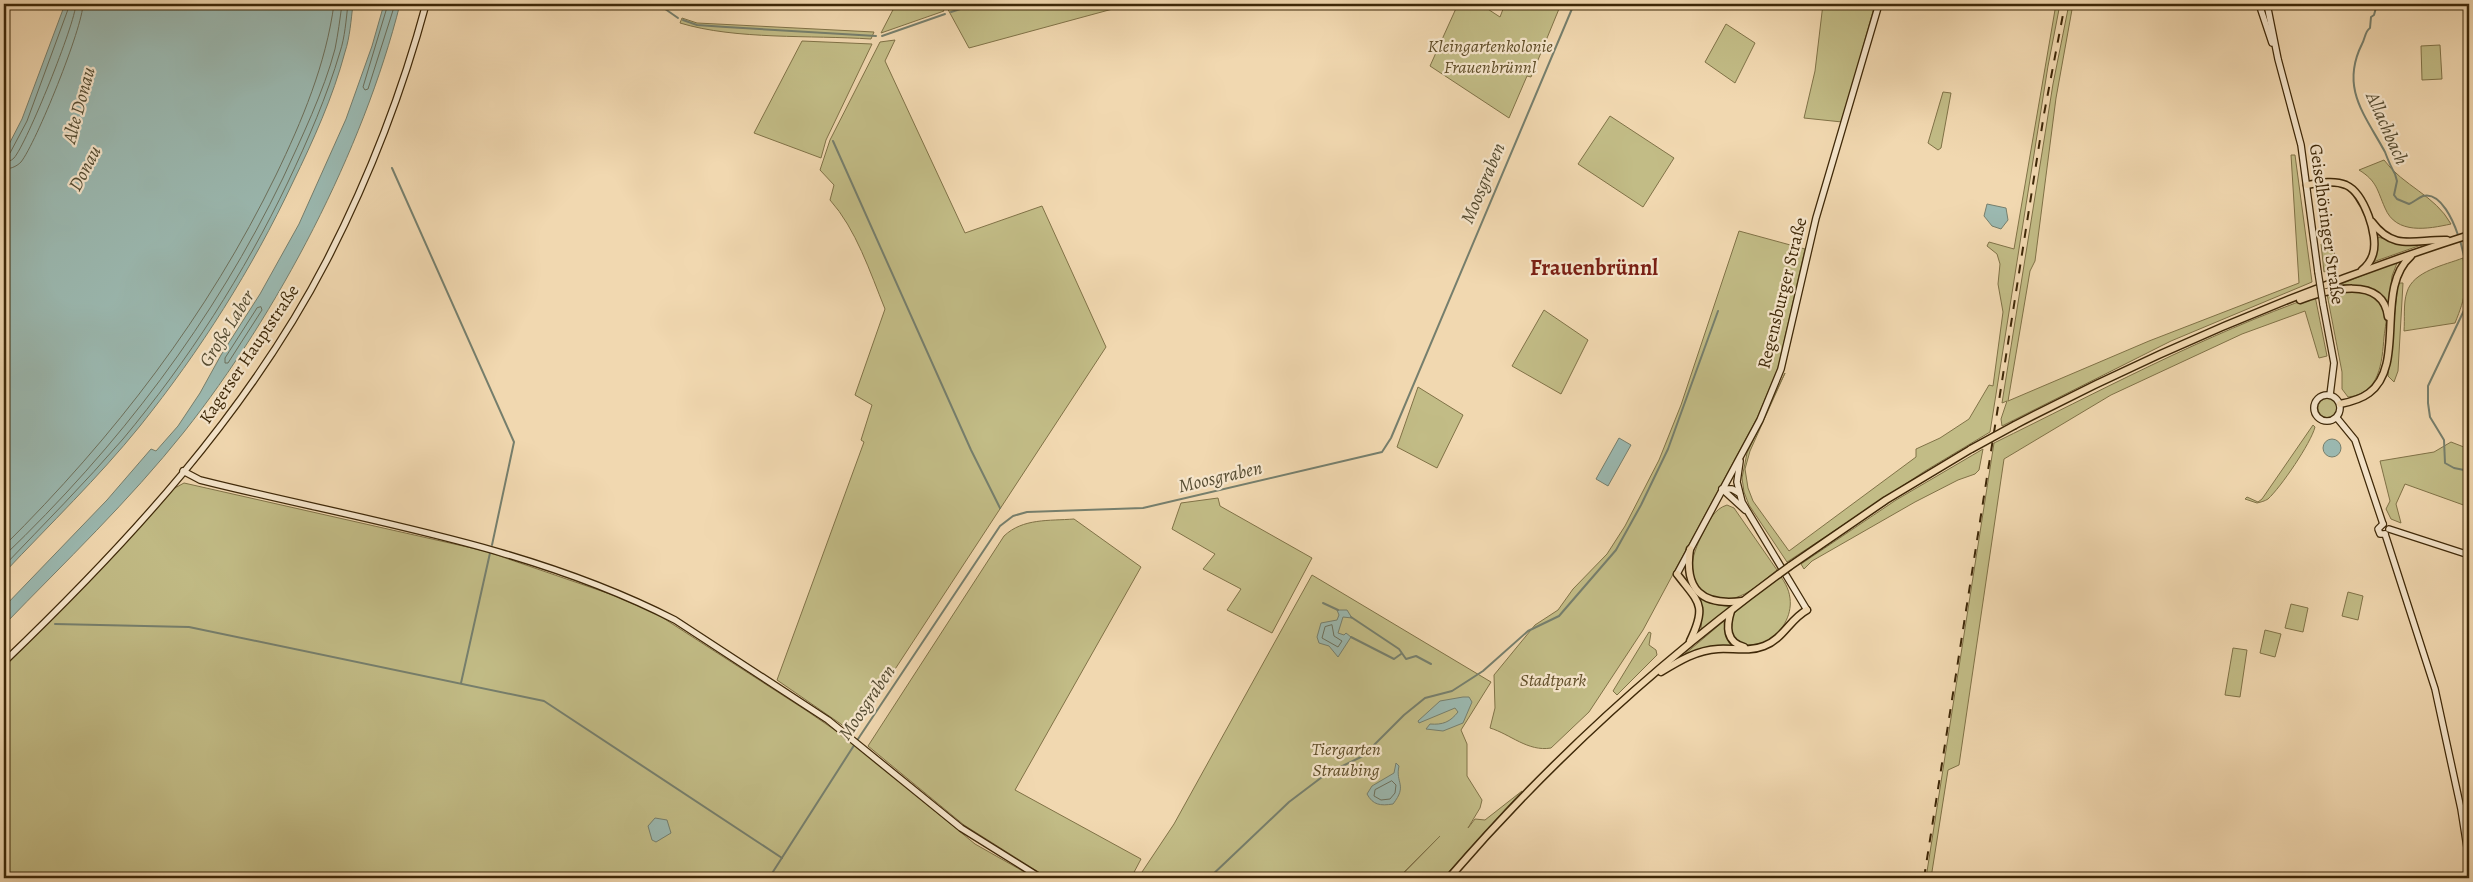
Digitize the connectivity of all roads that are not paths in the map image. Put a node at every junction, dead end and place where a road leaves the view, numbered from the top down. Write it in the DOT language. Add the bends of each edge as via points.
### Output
graph roads {
  1 [pos="426,4"];
  2 [pos="1879,4"];
  3 [pos="2259,4"];
  4 [pos="2267,4"];
  5 [pos="2278,59"];
  6 [pos="2307,185"];
  7 [pos="2370,221"];
  8 [pos="2469,235"];
  9 [pos="2453,240"];
  10 [pos="2415,253"];
  11 [pos="2359,272"];
  12 [pos="2272,307"];
  13 [pos="2389,328"];
  14 [pos="2330,395"];
  15 [pos="2340,404"];
  16 [pos="2337,418"];
  17 [pos="1742,454"];
  18 [pos="184,471"];
  19 [pos="1722,489"];
  20 [pos="1739,493"];
  21 [pos="1748,513"];
  22 [pos="2383,524"];
  23 [pos="2389,528"];
  24 [pos="2385,534"];
  25 [pos="1690,549"];
  26 [pos="2469,555"];
  27 [pos="1677,574"];
  28 [pos="1689,576"];
  29 [pos="1744,600"];
  30 [pos="1732,610"];
  31 [pos="1807,610"];
  32 [pos="1688,645"];
  33 [pos="1750,649"];
  34 [pos="4,662"];
  35 [pos="1643,683"];
  36 [pos="2469,860"];
  37 [pos="1041,878"];
  38 [pos="1449,878"];
  1 -- 18 [label="street, Kagerser Hauptstraße" via="385,132 326,261 257,375"];
  2 -- 17 [label="street, Regensburger Straße" via="1816,218 1781,369"];
  3 -- 5 [label="street, Geiselhöringer Straße"];
  4 -- 5 [label="street, Geiselhöringer Straße"];
  5 -- 6 [label="street, Geiselhöringer Straße" via="2301,145"];
  6 -- 7 [label="main road" via="2334,183 2350,187"];
  6 -- 14 [label="street, Geiselhöringer Straße, bridge" via="2334,363"];
  7 -- 9 [label="main road" via="2383,235 2400,242"];
  7 -- 11 [label="main road" via="2374,252"];
  8 -- 9 [label="main road"];
  9 -- 10 [label="main road"];
  10 -- 11 [label="main road"];
  10 -- 13 [label="main road" via="2397,273"];
  11 -- 12 [label="main road"];
  12 -- 13 [label="main road" via="2334,290 2360,289 2385,303"];
  12 -- 29 [label="main road, bridge" via="2130,367 1971,449 1886,500"];
  13 -- 15 [label="main road" via="2387,356 2376,386 2362,398"];
  14 -- 15 [label="street"];
  14 -- 16 [label="street" via="2317,400 2315,414 2327,422"];
  15 -- 16 [label="street" via="2341,412"];
  16 -- 22 [label="street" via="2355,440"];
  17 -- 19 [label="street, Regensburger Straße"];
  17 -- 20 [label="street" via="1738,473"];
  18 -- 34 [label="street, Kagerser Hauptstraße" via="97,568"];
  18 -- 37 [label="street" via="200,480 495,550 624,597 675,620 861,745 960,828"];
  19 -- 20 [label="street"];
  19 -- 21 [label="street"];
  19 -- 25 [label="street, Regensburger Straße"];
  20 -- 21 [label="street"];
  21 -- 31 [label="street"];
  22 -- 23 [label="street"];
  22 -- 24 [label="street" via="2378,529 2380,534"];
  23 -- 24 [label="street"];
  23 -- 26 [label="street"];
  24 -- 36 [label="street" via="2435,689"];
  25 -- 27 [label="street, Regensburger Straße"];
  25 -- 28 [label="main road"];
  27 -- 28 [label="main road"];
  27 -- 32 [label="main road" via="1698,604 1697,625"];
  28 -- 29 [label="main road" via="1706,598 1719,602"];
  29 -- 30 [label="main road"];
  30 -- 32 [label="main road"];
  30 -- 33 [label="main road" via="1727,627 1729,636 1738,645"];
  31 -- 33 [label="main road" via="1798,614 1775,640"];
  32 -- 35 [label="main road"];
  33 -- 35 [label="main road" via="1699,652"];
  35 -- 38 [label="main road" via="1550,768"];
}
